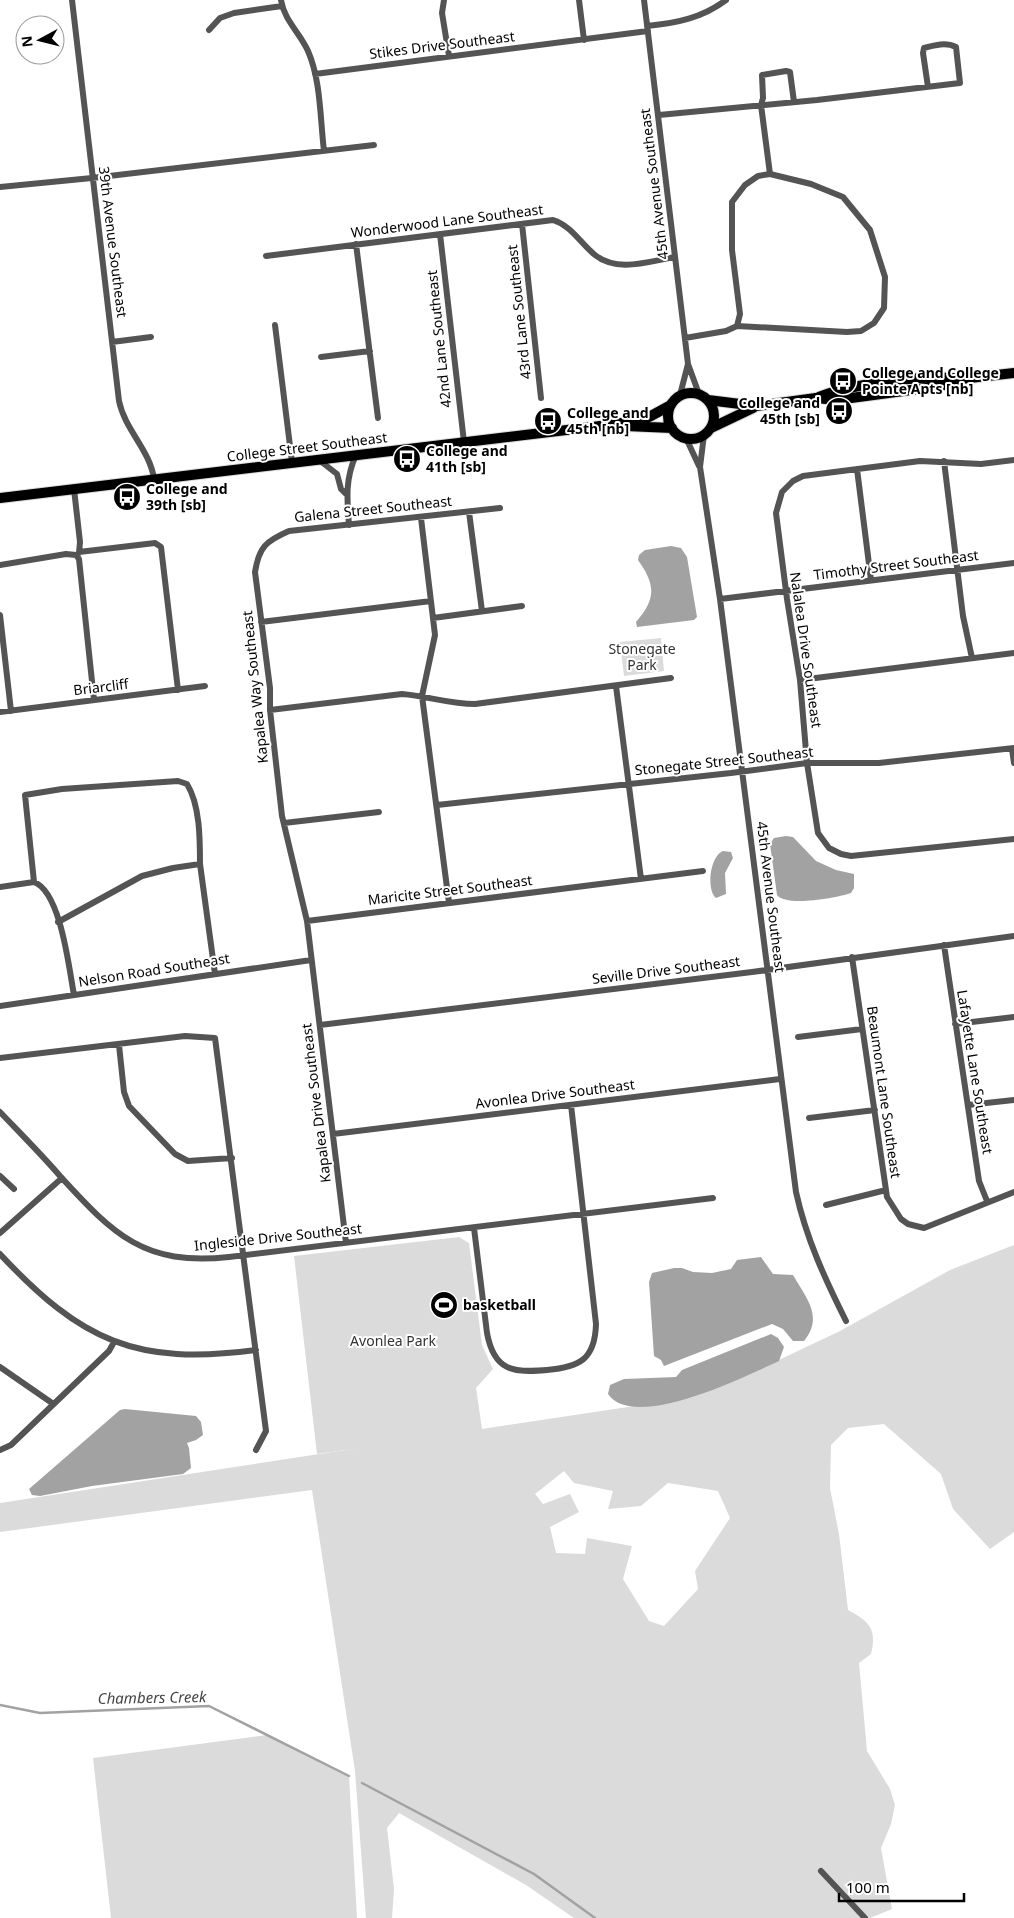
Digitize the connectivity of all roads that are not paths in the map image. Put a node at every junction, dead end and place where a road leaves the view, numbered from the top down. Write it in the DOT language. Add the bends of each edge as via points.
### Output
graph roads {
  1 [pos="72,0"];
  2 [pos="444,0"];
  3 [pos="579,0"];
  4 [pos="644,0"];
  5 [pos="726,0"];
  6 [pos="282,3"];
  7 [pos="647,29"];
  8 [pos="209,30"];
  9 [pos="584,40"];
  10 [pos="448,56"];
  11 [pos="315,74"];
  12 [pos="928,87"];
  13 [pos="794,102"];
  14 [pos="760,105"];
  15 [pos="659,115"];
  16 [pos="374,145"];
  17 [pos="324,150"];
  18 [pos="770,174"];
  19 [pos="92,178"];
  20 [pos="0,187"];
  21 [pos="522,224"];
  22 [pos="440,234"];
  23 [pos="356,244"];
  24 [pos="266,256"];
  25 [pos="675,257"];
  26 [pos="275,325"];
  27 [pos="737,326"];
  28 [pos="152,337"];
  29 [pos="685,338"];
  30 [pos="112,342"];
  31 [pos="370,351"];
  32 [pos="321,357"];
  33 [pos="688,364"];
  34 [pos="1014,373"];
  35 [pos="680,395"];
  36 [pos="704,397"];
  37 [pos="541,398"];
  38 [pos="670,405"];
  39 [pos="756,406"];
  40 [pos="378,418"];
  41 [pos="617,424"];
  42 [pos="672,428"];
  43 [pos="707,431"];
  44 [pos="686,438"];
  45 [pos="464,442"];
  46 [pos="356,455"];
  47 [pos="318,459"];
  48 [pos="1014,460"];
  49 [pos="944,461"];
  50 [pos="292,462"];
  51 [pos="700,467"];
  52 [pos="857,469"];
  53 [pos="154,479"];
  54 [pos="74,489"];
  55 [pos="346,494"];
  56 [pos="0,498"];
  57 [pos="500,508"];
  58 [pos="469,512"];
  59 [pos="421,518"];
  60 [pos="349,525"];
  61 [pos="78,554"];
  62 [pos="258,555"];
  63 [pos="1014,564"];
  64 [pos="0,565"];
  65 [pos="957,570"];
  66 [pos="871,580"];
  67 [pos="786,590"];
  68 [pos="720,599"];
  69 [pos="431,601"];
  70 [pos="522,606"];
  71 [pos="482,611"];
  72 [pos="0,614"];
  73 [pos="433,618"];
  74 [pos="261,622"];
  75 [pos="1014,653"];
  76 [pos="972,658"];
  77 [pos="671,678"];
  78 [pos="800,680"];
  79 [pos="205,686"];
  80 [pos="616,686"];
  81 [pos="178,690"];
  82 [pos="422,696"];
  83 [pos="94,700"];
  84 [pos="270,710"];
  85 [pos="11,711"];
  86 [pos="0,712"];
  87 [pos="1013,748"];
  88 [pos="807,763"];
  89 [pos="1014,763"];
  90 [pos="742,772"];
  91 [pos="629,784"];
  92 [pos="437,805"];
  93 [pos="379,812"];
  94 [pos="283,820"];
  95 [pos="1014,839"];
  96 [pos="200,864"];
  97 [pos="703,871"];
  98 [pos="641,879"];
  99 [pos="34,882"];
  100 [pos="0,887"];
  101 [pos="449,903"];
  102 [pos="307,921"];
  103 [pos="58,922"];
  104 [pos="1014,936"];
  105 [pos="944,945"];
  106 [pos="852,957"];
  107 [pos="311,960"];
  108 [pos="768,970"];
  109 [pos="215,974"];
  110 [pos="74,995"];
  111 [pos="0,1006"];
  112 [pos="1014,1016"];
  113 [pos="955,1024"];
  114 [pos="320,1025"];
  115 [pos="862,1029"];
  116 [pos="798,1037"];
  117 [pos="119,1046"];
  118 [pos="0,1058"];
  119 [pos="780,1079"];
  120 [pos="1014,1100"];
  121 [pos="571,1105"];
  122 [pos="968,1105"];
  123 [pos="875,1110"];
  124 [pos="0,1112"];
  125 [pos="809,1118"];
  126 [pos="333,1134"];
  127 [pos="232,1158"];
  128 [pos="0,1176"];
  129 [pos="62,1178"];
  130 [pos="14,1190"];
  131 [pos="886,1190"];
  132 [pos="1014,1192"];
  133 [pos="713,1198"];
  134 [pos="987,1202"];
  135 [pos="826,1205"];
  136 [pos="584,1214"];
  137 [pos="474,1228"];
  138 [pos="0,1233"];
  139 [pos="346,1243"];
  140 [pos="0,1254"];
  141 [pos="245,1255"];
  142 [pos="846,1321"];
  143 [pos="114,1342"];
  144 [pos="256,1350"];
  145 [pos="0,1367"];
  146 [pos="52,1403"];
  147 [pos="0,1450"];
  148 [pos="256,1450"];
  149 [pos="821,1870"];
  150 [pos="866,1918"];
  1 -- 19 [label="street, 39th Avenue Southeast"];
  2 -- 10 [label="street" via="442,13"];
  3 -- 9 [label="street"];
  4 -- 7 [label="street, 45th Avenue Southeast"];
  5 -- 7 [label="street, Stikes Drive Southeast" via="695,17"];
  6 -- 8 [label="street" via="234,12 220,18"];
  6 -- 11 [label="street" via="286,16 308,51"];
  7 -- 9 [label="street, Stikes Drive Southeast"];
  7 -- 15 [label="street, 45th Avenue Southeast"];
  9 -- 10 [label="street, Stikes Drive Southeast"];
  10 -- 11 [label="street, Stikes Drive Southeast"];
  11 -- 17 [label="street"];
  12 -- 12 [label="street" via="960,83 956,47 953,45 924,48"];
  12 -- 13 [label="street"];
  13 -- 14 [label="street"];
  13 -- 14 [label="street" via="792,76 786,71 762,75 763,98"];
  14 -- 15 [label="street"];
  14 -- 18 [label="street"];
  15 -- 25 [label="street, 45th Avenue Southeast"];
  16 -- 17 [label="street"];
  17 -- 19 [label="street"];
  18 -- 27 [label="street" via="758,176 745,185 732,202 732,250 740,314"];
  18 -- 27 [label="street" via="826,189 842,197 856,211 870,230 885,277 884,308 874,323 861,331"];
  19 -- 20 [label="street"];
  19 -- 30 [label="street, 39th Avenue Southeast"];
  21 -- 22 [label="street, Wonderwood Lane Southeast"];
  21 -- 25 [label="street, Wonderwood Lane Southeast" via="553,220 562,223 596,255 614,265"];
  21 -- 37 [label="street, 43rd Lane Southeast"];
  22 -- 23 [label="street, Wonderwood Lane Southeast"];
  22 -- 45 [label="street, 42nd Lane Southeast"];
  23 -- 24 [label="street, Wonderwood Lane Southeast"];
  23 -- 31 [label="street"];
  25 -- 29 [label="street, 45th Avenue Southeast"];
  26 -- 50 [label="street"];
  27 -- 29 [label="street"];
  28 -- 30 [label="street"];
  29 -- 33 [label="street, 45th Avenue Southeast"];
  30 -- 53 [label="street, 39th Avenue Southeast" via="122,415 150,461"];
  31 -- 32 [label="street"];
  31 -- 40 [label="street"];
  33 -- 35 [label="street, 45th Avenue Southeast"];
  33 -- 36 [label="street, 45th Avenue Southeast"];
  34 -- 39 [label="main road" via="836,400 816,398"];
  35 -- 36 [label="main road" via="691,392"];
  35 -- 38 [label="main road"];
  36 -- 39 [label="main road"];
  36 -- 43 [label="main road" via="714,412"];
  38 -- 41 [label="main road, College Street Southeast" via="649,417"];
  38 -- 42 [label="main road" via="668,417"];
  39 -- 43 [label="main road"];
  41 -- 42 [label="main road, College Street Southeast"];
  41 -- 45 [label="main road, College Street Southeast"];
  42 -- 44 [label="main road"];
  43 -- 44 [label="main road" via="694,438"];
  43 -- 51 [label="street, 45th Avenue Southeast"];
  44 -- 51 [label="street, 45th Avenue Southeast"];
  45 -- 46 [label="main road, College Street Southeast"];
  46 -- 47 [label="main road, College Street Southeast"];
  46 -- 55 [label="street" via="348,472"];
  47 -- 50 [label="main road, College Street Southeast"];
  47 -- 55 [label="street" via="337,474 341,490"];
  48 -- 49 [label="street" via="981,464"];
  49 -- 52 [label="street"];
  49 -- 65 [label="street"];
  50 -- 53 [label="main road, College Street Southeast"];
  51 -- 68 [label="street, 45th Avenue Southeast"];
  52 -- 66 [label="street"];
  52 -- 67 [label="street, Nalalea Drive Southeast" via="803,476 793,480 782,492 776,513"];
  53 -- 54 [label="main road, College Street Southeast"];
  54 -- 56 [label="main road, College Street Southeast"];
  54 -- 61 [label="street"];
  55 -- 60 [label="street"];
  57 -- 58 [label="street, Galena Street Southeast"];
  58 -- 59 [label="street, Galena Street Southeast"];
  58 -- 71 [label="street"];
  59 -- 60 [label="street, Galena Street Southeast"];
  59 -- 69 [label="street"];
  60 -- 62 [label="street, Galena Street Southeast" via="289,531 269,539"];
  61 -- 64 [label="street"];
  61 -- 81 [label="street" via="154,543 161,547"];
  61 -- 83 [label="street"];
  62 -- 74 [label="street, Kapalea Way Southeast" via="255,572"];
  63 -- 65 [label="street, Timothy Street Southeast"];
  65 -- 66 [label="street, Timothy Street Southeast"];
  65 -- 76 [label="street"];
  66 -- 67 [label="street, Timothy Street Southeast"];
  67 -- 68 [label="street, Timothy Street Southeast"];
  67 -- 78 [label="street, Nalalea Drive Southeast"];
  68 -- 90 [label="street, 45th Avenue Southeast"];
  69 -- 73 [label="street"];
  69 -- 74 [label="street"];
  70 -- 71 [label="street"];
  71 -- 73 [label="street"];
  72 -- 85 [label="street"];
  73 -- 82 [label="street" via="435,635"];
  74 -- 84 [label="street, Kapalea Way Southeast"];
  75 -- 76 [label="street"];
  76 -- 78 [label="street"];
  77 -- 80 [label="street"];
  78 -- 88 [label="street, Nalalea Drive Southeast"];
  79 -- 81 [label="street, Briarcliff"];
  80 -- 82 [label="street" via="475,704 454,704"];
  80 -- 91 [label="street"];
  81 -- 83 [label="street, Briarcliff"];
  82 -- 84 [label="street" via="402,694"];
  82 -- 92 [label="street"];
  83 -- 85 [label="street, Briarcliff"];
  84 -- 94 [label="street, Kapalea Way Southeast"];
  85 -- 86 [label="street, Briarcliff"];
  87 -- 88 [label="street, Stonegate Street Southeast" via="879,763"];
  87 -- 89 [label="street"];
  88 -- 90 [label="street, Stonegate Street Southeast"];
  88 -- 95 [label="street, Nalalea Drive Southeast" via="816,828 823,841 835,852 851,856"];
  90 -- 91 [label="street, Stonegate Street Southeast"];
  90 -- 108 [label="street, 45th Avenue Southeast"];
  91 -- 92 [label="street, Stonegate Street Southeast"];
  91 -- 98 [label="street"];
  92 -- 101 [label="street"];
  93 -- 94 [label="street"];
  94 -- 102 [label="street"];
  96 -- 99 [label="street" via="196,810 187,784 178,781 62,789 26,795"];
  96 -- 103 [label="street" via="142,876"];
  96 -- 109 [label="street"];
  97 -- 98 [label="street, Maricite Street Southeast"];
  98 -- 101 [label="street, Maricite Street Southeast"];
  99 -- 100 [label="street"];
  99 -- 103 [label="street" via="46,891"];
  101 -- 102 [label="street, Maricite Street Southeast"];
  102 -- 107 [label="street, Kapalea Drive Southeast"];
  103 -- 110 [label="street"];
  104 -- 105 [label="street, Seville Drive Southeast"];
  105 -- 106 [label="street, Seville Drive Southeast"];
  105 -- 113 [label="street, Lafayette Lane Southeast"];
  106 -- 108 [label="street, Seville Drive Southeast"];
  106 -- 115 [label="street, Beaumont Lane Southeast"];
  107 -- 109 [label="street, Nelson Road Southeast"];
  107 -- 114 [label="street, Kapalea Drive Southeast"];
  108 -- 114 [label="street, Seville Drive Southeast"];
  108 -- 119 [label="street, 45th Avenue Southeast"];
  109 -- 110 [label="street, Nelson Road Southeast"];
  110 -- 111 [label="street, Nelson Road Southeast"];
  112 -- 113 [label="street"];
  113 -- 122 [label="street, Lafayette Lane Southeast"];
  114 -- 126 [label="street, Kapalea Drive Southeast"];
  115 -- 116 [label="street"];
  115 -- 123 [label="street, Beaumont Lane Southeast"];
  117 -- 118 [label="street"];
  117 -- 127 [label="street" via="124,1092 129,1106 175,1154 188,1161"];
  117 -- 127 [label="street" via="185,1036 215,1038"];
  119 -- 121 [label="street, Avonlea Drive Southeast"];
  119 -- 142 [label="street, 45th Avenue Southeast" via="803,1226"];
  120 -- 122 [label="street"];
  121 -- 126 [label="street, Avonlea Drive Southeast"];
  121 -- 136 [label="street"];
  122 -- 134 [label="street, Lafayette Lane Southeast" via="979,1180"];
  123 -- 125 [label="street"];
  123 -- 131 [label="street, Beaumont Lane Southeast"];
  124 -- 129 [label="street, Ingleside Drive Southeast"];
  126 -- 139 [label="street, Kapalea Drive Southeast"];
  127 -- 141 [label="street"];
  128 -- 130 [label="street"];
  129 -- 138 [label="street"];
  129 -- 141 [label="street, Ingleside Drive Southeast" via="109,1227 142,1248 191,1260"];
  131 -- 134 [label="street, Beaumont Lane Southeast" via="890,1205 908,1224 918,1227 929,1227"];
  131 -- 135 [label="street"];
  132 -- 134 [label="street"];
  133 -- 136 [label="street, Ingleside Drive Southeast"];
  136 -- 137 [label="street, Ingleside Drive Southeast"];
  136 -- 137 [label="street" via="596,1337 584,1359 563,1368 514,1371 493,1354 487,1333"];
  137 -- 139 [label="street, Ingleside Drive Southeast"];
  139 -- 141 [label="street, Ingleside Drive Southeast"];
  140 -- 143 [label="street" via="57,1310"];
  141 -- 144 [label="street"];
  143 -- 144 [label="street" via="157,1353 181,1355"];
  143 -- 146 [label="street" via="109,1351"];
  144 -- 148 [label="street" via="266,1431"];
  145 -- 146 [label="street"];
  146 -- 147 [label="street" via="11,1445"];
  149 -- 150 [label="street"];
}
